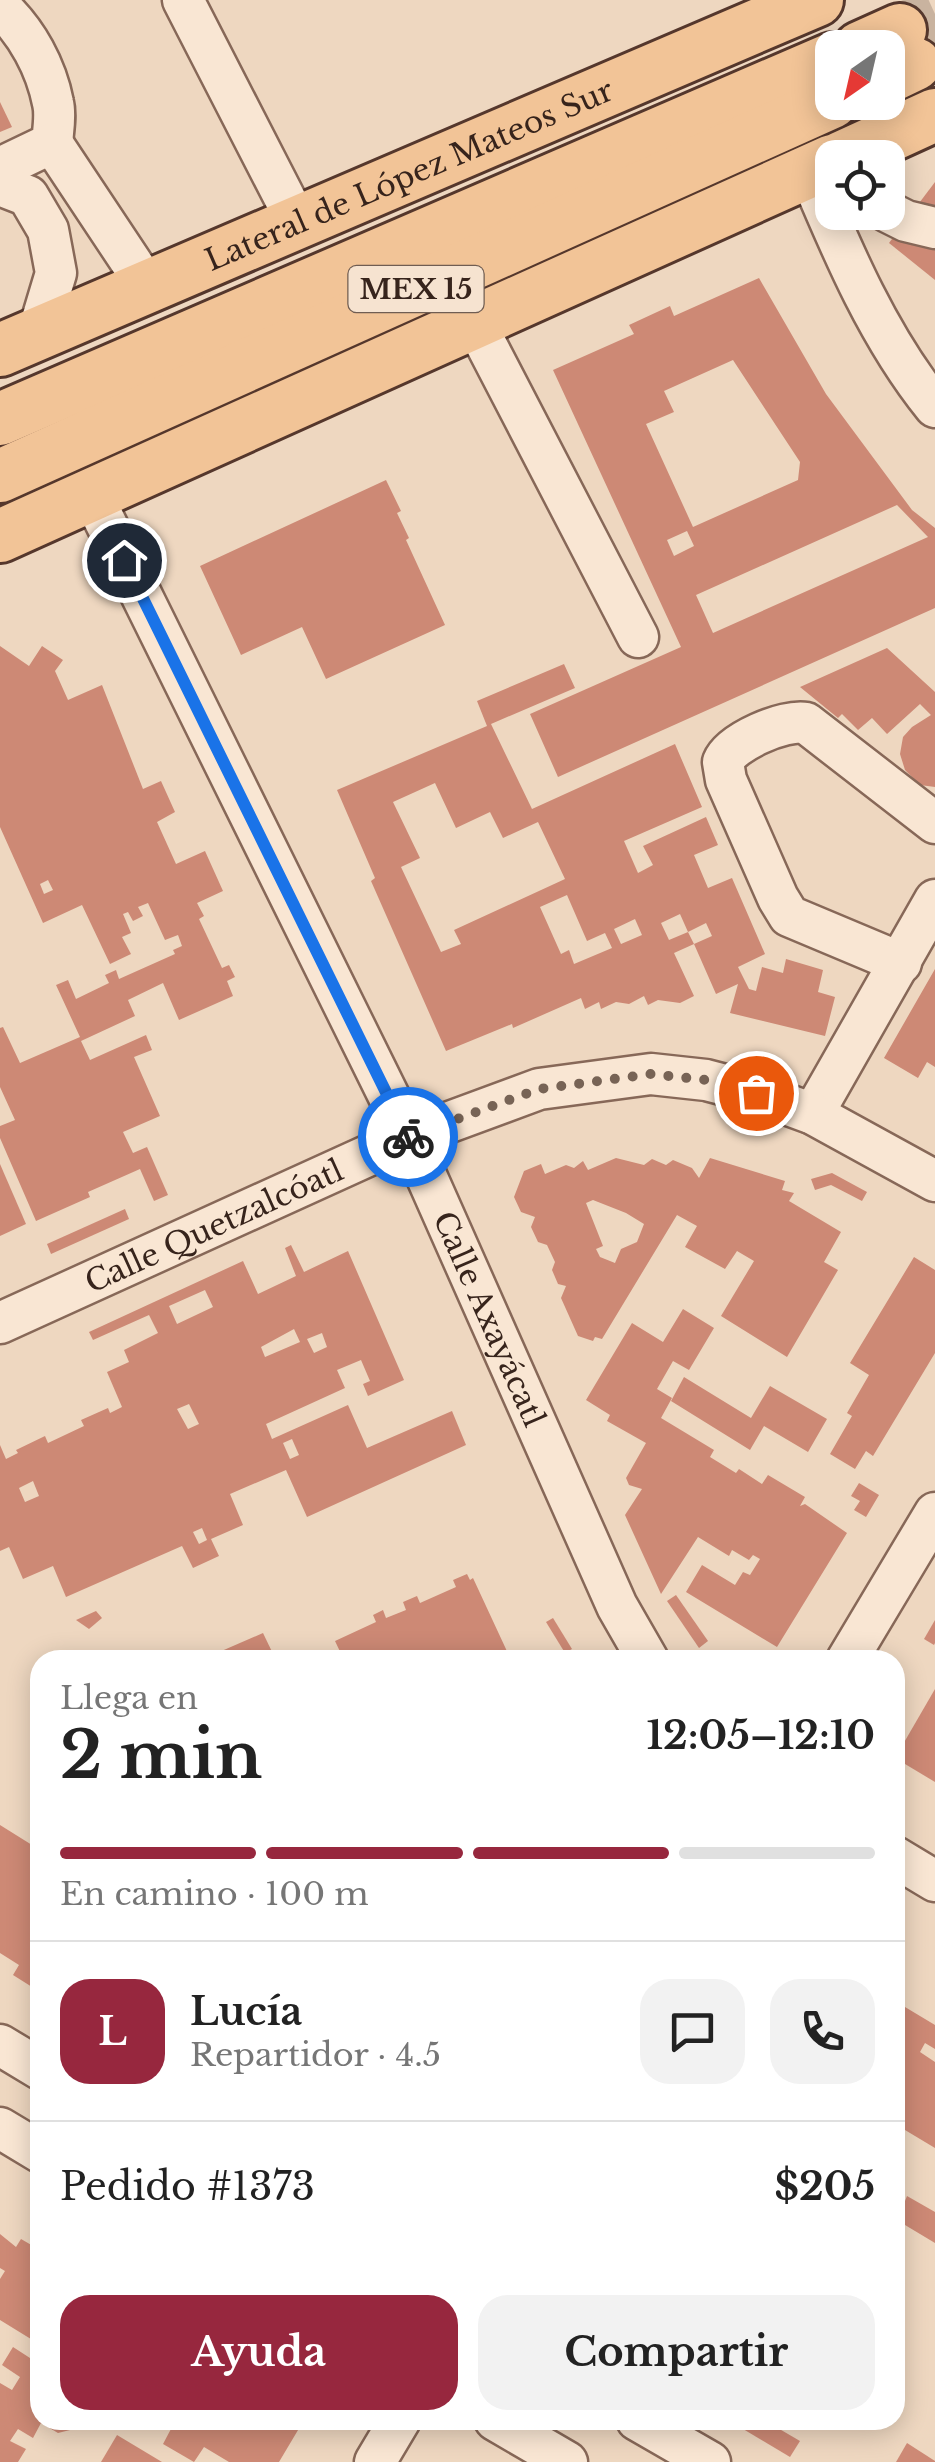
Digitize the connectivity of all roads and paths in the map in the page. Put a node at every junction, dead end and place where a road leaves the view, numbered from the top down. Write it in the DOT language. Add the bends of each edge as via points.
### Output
graph roads {
  1 [pos="183,0"];
  2 [pos="810,2"];
  3 [pos="0,7"];
  4 [pos="815,66"];
  5 [pos="815,110"];
  6 [pos="935,115"];
  7 [pos="886,140"];
  8 [pos="52,143"];
  9 [pos="0,168"];
  10 [pos="815,175"];
  11 [pos="0,184"];
  12 [pos="905,220"];
  13 [pos="297,222"];
  14 [pos="935,228"];
  15 [pos="838,230"];
  16 [pos="146,286"];
  17 [pos="475,323"];
  18 [pos="19,342"];
  19 [pos="935,407"];
  20 [pos="0,419"];
  21 [pos="0,476"];
  22 [pos="92,495"];
  23 [pos="0,536"];
  24 [pos="638,636"];
  25 [pos="935,822"];
  26 [pos="935,900"];
  27 [pos="901,963"];
  28 [pos="813,1114"];
  29 [pos="408,1138"];
  30 [pos="935,1181"];
  31 [pos="0,1323"];
  32 [pos="935,1513"];
  33 [pos="642,1650"];
  34 [pos="853,1650"];
  35 [pos="905,1863"];
  36 [pos="935,1881"];
  37 [pos="0,2045"];
  38 [pos="30,2063"];
  39 [pos="0,2128"];
  40 [pos="30,2146"];
  41 [pos="394,2430"];
  42 [pos="511,2430"];
  43 [pos="654,2430"];
  44 [pos="375,2462"];
  45 [pos="567,2462"];
  46 [pos="710,2462"];
  1 -- 13 [label="street"];
  2 -- 13 [label="main road, Lateral de López Mateos Sur"];
  3 -- 8 [label="street" via="34,48 54,106"];
  4 -- 20 [label="main road, MEX 15"];
  5 -- 21 [label="main road, MEX 15"];
  6 -- 7 [label="main road"];
  8 -- 9 [label="street"];
  8 -- 16 [label="street"];
  10 -- 17 [label="main road"];
  11 -- 18 [label="street" via="28,196 48,230 56,272"];
  12 -- 14 [label="street"];
  13 -- 16 [label="main road, Lateral de López Mateos Sur"];
  15 -- 19 [label="street" via="878,320"];
  16 -- 18 [label="main road, Lateral de López Mateos Sur"];
  17 -- 22 [label="main road"];
  17 -- 24 [label="street"];
  22 -- 23 [label="main road"];
  22 -- 29 [label="street, Calle Axayácatl"];
  25 -- 27 [label="street" via="806,723 790,722 731,748 722,762 789,916"];
  26 -- 27 [label="street"];
  27 -- 28 [label="street"];
  28 -- 29 [label="street, Calle Quetzalcóatl" via="706,1080 651,1074 539,1089"];
  28 -- 30 [label="street, Calle Quetzalcóatl"];
  29 -- 31 [label="street, Calle Quetzalcóatl"];
  29 -- 33 [label="street, Calle Axayácatl"];
  32 -- 34 [label="street"];
  35 -- 36 [label="street"];
  37 -- 38 [label="street"];
  39 -- 40 [label="street"];
  41 -- 44 [label="street"];
  42 -- 45 [label="street"];
  43 -- 46 [label="street"];
}
